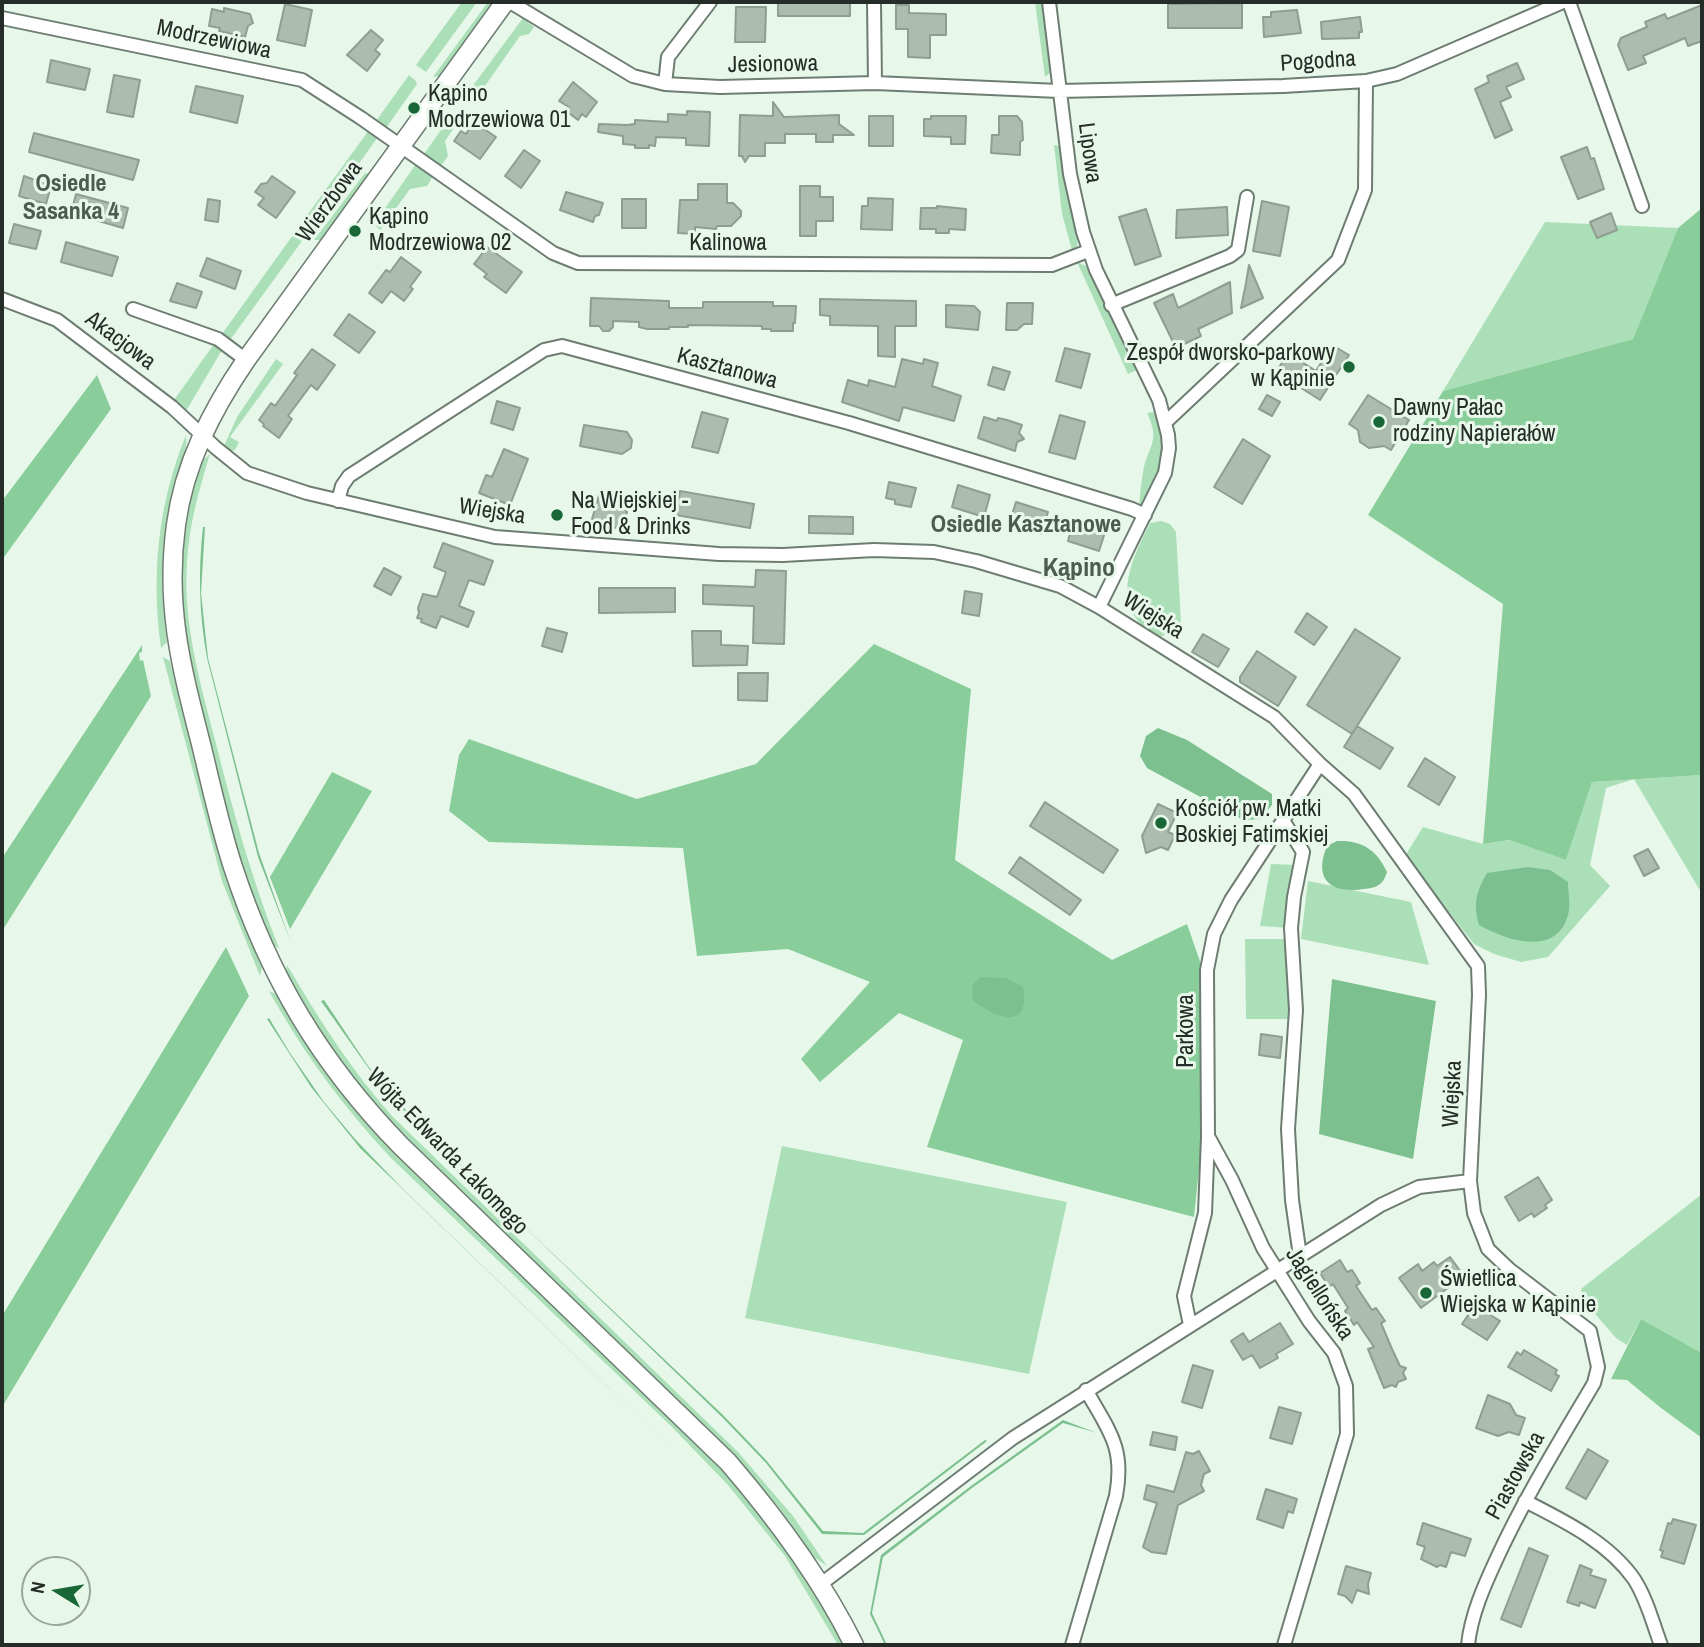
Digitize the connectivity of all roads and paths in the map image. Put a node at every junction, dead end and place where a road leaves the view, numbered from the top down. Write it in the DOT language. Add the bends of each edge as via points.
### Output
graph roads {
  1 [pos="507,2"];
  2 [pos="709,2"];
  3 [pos="874,2"];
  4 [pos="1049,2"];
  5 [pos="1566,2"];
  6 [pos="2,18"];
  7 [pos="1366,81"];
  8 [pos="665,83"];
  9 [pos="874,83"];
  10 [pos="1059,91"];
  11 [pos="401,146"];
  12 [pos="1247,197"];
  13 [pos="1642,206"];
  14 [pos="1088,251"];
  15 [pos="2,299"];
  16 [pos="1111,305"];
  17 [pos="133,309"];
  18 [pos="246,360"];
  19 [pos="1167,421"];
  20 [pos="202,435"];
  21 [pos="338,501"];
  22 [pos="1145,515"];
  23 [pos="1099,607"];
  24 [pos="1320,764"];
  25 [pos="1284,822"];
  26 [pos="1208,1137"];
  27 [pos="1470,1181"];
  28 [pos="1300,1256"];
  29 [pos="1278,1270"];
  30 [pos="1190,1325"];
  31 [pos="1590,1331"];
  32 [pos="1086,1390"];
  33 [pos="1525,1500"];
  34 [pos="821,1584"];
  35 [pos="854,1645"];
  36 [pos="1072,1645"];
  37 [pos="1284,1645"];
  38 [pos="1468,1645"];
  39 [pos="1661,1645"];
  1 -- 8 [label="street, Jesionowa" via="633,76"];
  1 -- 11 [label="street, Wierzbowa"];
  2 -- 8 [label="street" via="668,57"];
  3 -- 9 [label="street"];
  4 -- 10 [label="street, Lipowa"];
  5 -- 7 [label="street, Pogodna" via="1397,74"];
  5 -- 13 [label="street, Pogodna"];
  6 -- 11 [label="street, Modrzewiowa" via="302,80"];
  7 -- 10 [label="street, Pogodna"];
  7 -- 19 [label="street" via="1365,190 1338,260"];
  8 -- 9 [label="street, Jesionowa" via="720,87"];
  9 -- 10 [label="street, Jesionowa"];
  10 -- 14 [label="street, Lipowa"];
  11 -- 14 [label="street, Kalinowa" via="553,253 578,263 1052,265"];
  11 -- 18 [label="street, Wierzbowa"];
  12 -- 16 [label="street" via="1238,250"];
  14 -- 16 [label="street, Lipowa"];
  15 -- 20 [label="street, Akacjowa" via="57,320"];
  16 -- 19 [label="street, Lipowa"];
  17 -- 18 [label="street" via="218,339"];
  18 -- 20 [label="street, Wierzbowa"];
  19 -- 22 [label="street, Lipowa" via="1168,461"];
  20 -- 21 [label="street, Wiejska" via="247,473"];
  20 -- 34 [label="street, Wójta Edwarda Łakomego" via="176,523 172,607 180,661 232,866 251,919 295,1010 365,1110 728,1462 771,1511"];
  21 -- 22 [label="street, Kasztanowa" via="349,476 544,350 562,346 849,423"];
  21 -- 23 [label="street, Wiejska" via="495,537 719,554 934,552 1060,586"];
  22 -- 23 [label="street, Lipowa"];
  23 -- 24 [label="street, Wiejska" via="1274,717"];
  24 -- 25 [label="street, Parkowa"];
  24 -- 27 [label="street, Wiejska" via="1354,793 1478,966"];
  25 -- 26 [label="street, Parkowa" via="1231,900 1214,934 1207,970"];
  25 -- 28 [label="street" via="1303,852 1291,928 1296,1010 1288,1129"];
  26 -- 29 [label="street, Jagiellońska"];
  26 -- 30 [label="street, Parkowa" via="1205,1213 1184,1296"];
  27 -- 28 [label="street" via="1405,1192"];
  27 -- 31 [label="street, Wiejska" via="1474,1213 1488,1249"];
  28 -- 29 [label="street"];
  29 -- 30 [label="street"];
  29 -- 37 [label="street, Jagiellońska" via="1334,1353 1346,1386 1347,1434"];
  30 -- 32 [label="street"];
  31 -- 33 [label="street, Piastowska" via="1598,1367 1594,1383"];
  32 -- 34 [label="street" via="1013,1438"];
  32 -- 36 [label="street" via="1117,1446 1120,1474"];
  33 -- 38 [label="street, Piastowska" via="1487,1580"];
  33 -- 39 [label="street" via="1614,1554 1640,1590"];
  34 -- 35 [label="street, Wójta Edwarda Łakomego"];
}
